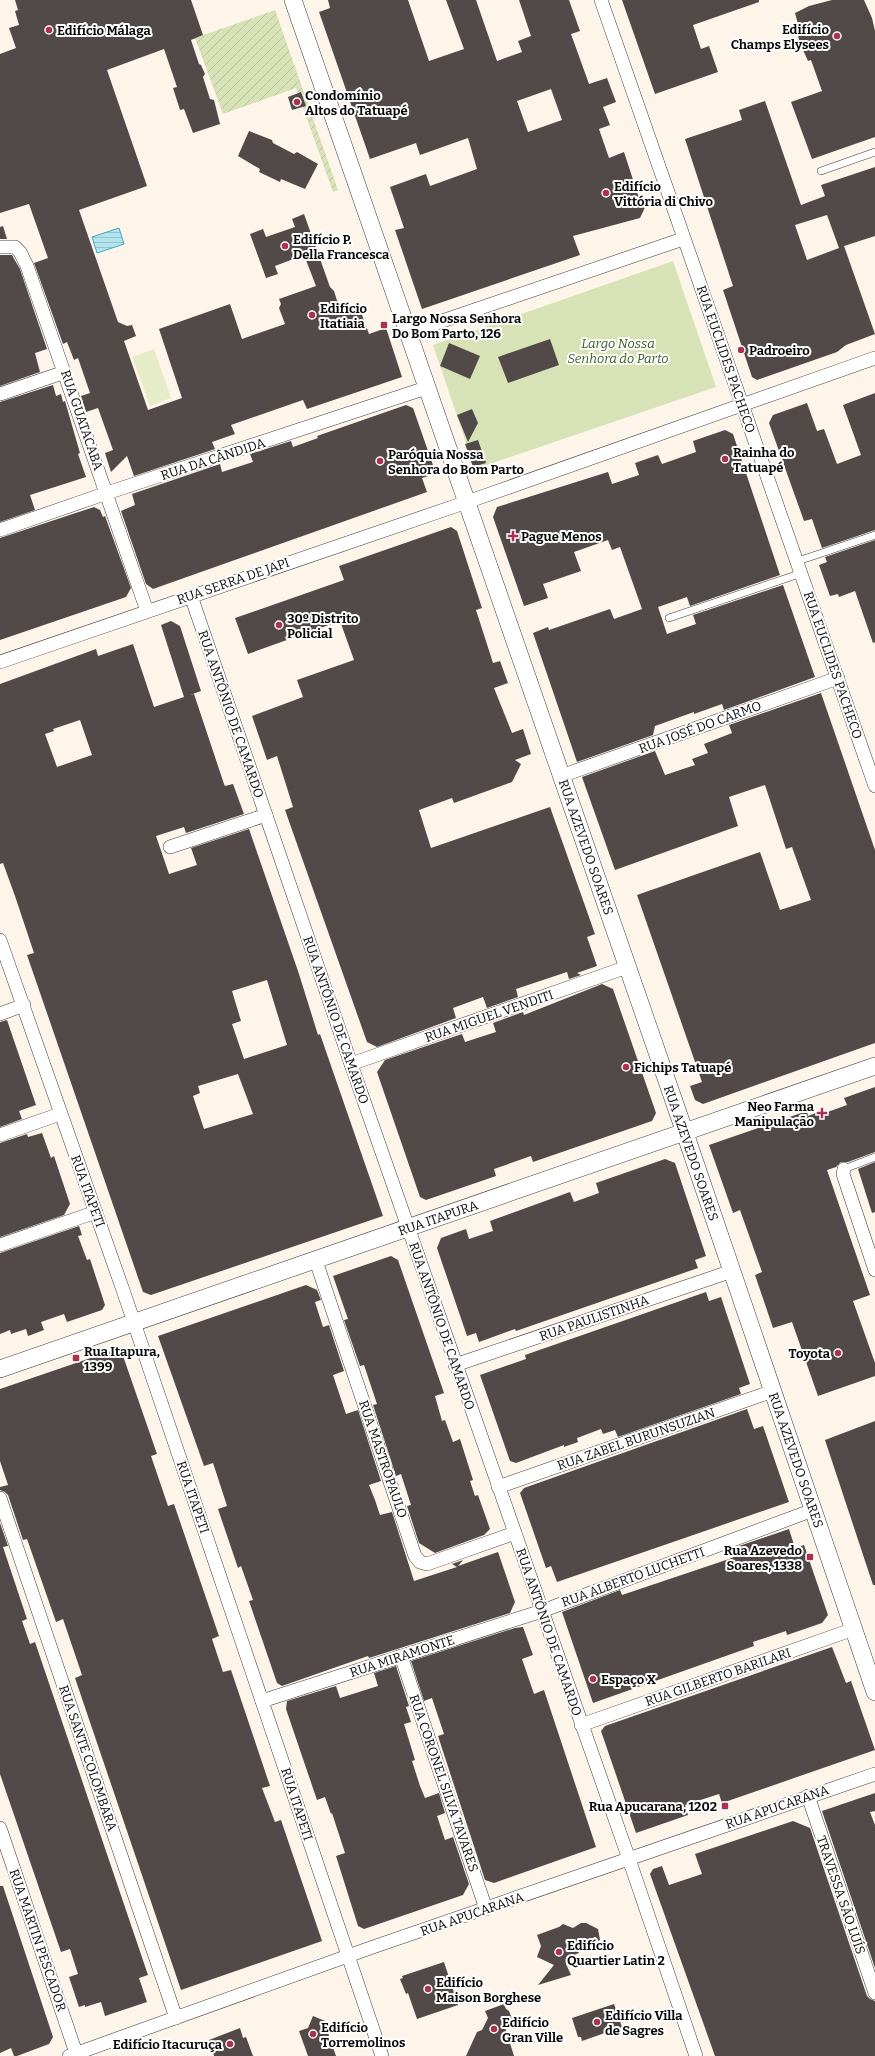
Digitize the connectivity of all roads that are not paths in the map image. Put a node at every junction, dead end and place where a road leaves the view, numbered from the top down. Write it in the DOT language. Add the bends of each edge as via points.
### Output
graph roads {
  1 [pos="293,0"];
  2 [pos="600,0"];
  3 [pos="875,152"];
  4 [pos="821,171"];
  5 [pos="683,239"];
  6 [pos="0,247"];
  7 [pos="407,333"];
  8 [pos="875,358"];
  9 [pos="65,372"];
  10 [pos="426,388"];
  11 [pos="0,394"];
  12 [pos="741,404"];
  13 [pos="107,493"];
  14 [pos="467,502"];
  15 [pos="0,530"];
  16 [pos="875,535"];
  17 [pos="800,567"];
  18 [pos="191,596"];
  19 [pos="147,611"];
  20 [pos="669,618"];
  21 [pos="0,662"];
  22 [pos="838,678"];
  23 [pos="561,776"];
  24 [pos="875,786"];
  25 [pos="266,815"];
  26 [pos="170,846"];
  27 [pos="0,940"];
  28 [pos="627,967"];
  29 [pos="24,1005"];
  30 [pos="0,1014"];
  31 [pos="351,1064"];
  32 [pos="875,1066"];
  33 [pos="60,1114"];
  34 [pos="685,1132"];
  35 [pos="0,1135"];
  36 [pos="875,1157"];
  37 [pos="844,1169"];
  38 [pos="96,1212"];
  39 [pos="409,1228"];
  40 [pos="0,1245"];
  41 [pos="316,1261"];
  42 [pos="875,1270"];
  43 [pos="732,1271"];
  44 [pos="134,1323"];
  45 [pos="455,1365"];
  46 [pos="0,1369"];
  47 [pos="773,1391"];
  48 [pos="498,1487"];
  49 [pos="0,1498"];
  50 [pos="813,1510"];
  51 [pos="515,1532"];
  52 [pos="542,1611"];
  53 [pos="854,1629"];
  54 [pos="401,1656"];
  55 [pos="875,1692"];
  56 [pos="262,1701"];
  57 [pos="581,1725"];
  58 [pos="875,1774"];
  59 [pos="808,1796"];
  60 [pos="0,1828"];
  61 [pos="629,1859"];
  62 [pos="486,1909"];
  63 [pos="348,1956"];
  64 [pos="875,1993"];
  65 [pos="176,2018"];
  66 [pos="74,2055"];
  67 [pos="382,2056"];
  68 [pos="696,2056"];
  1 -- 7 [label="street"];
  2 -- 5 [label="street, RUA EUCLIDES PACHECO"];
  3 -- 4 [label="lane"];
  5 -- 7 [label="street"];
  5 -- 12 [label="street, RUA EUCLIDES PACHECO"];
  6 -- 9 [label="street, RUA GUATACABA" via="15,247 20,252"];
  7 -- 10 [label="street"];
  8 -- 12 [label="street"];
  9 -- 11 [label="street"];
  9 -- 13 [label="street, RUA GUATACABA"];
  10 -- 13 [label="street, RUA DA CÂNDIDA"];
  10 -- 14 [label="street"];
  12 -- 14 [label="street"];
  12 -- 17 [label="street, RUA EUCLIDES PACHECO"];
  13 -- 15 [label="street, RUA DA CÂNDIDA"];
  13 -- 19 [label="street, RUA GUATACABA"];
  14 -- 18 [label="street, RUA SERRA DE JAPI"];
  14 -- 23 [label="street, RUA AZEVEDO SOARES"];
  16 -- 17 [label="lane"];
  17 -- 20 [label="lane"];
  17 -- 22 [label="street, RUA EUCLIDES PACHECO"];
  18 -- 19 [label="street, RUA SERRA DE JAPI"];
  18 -- 25 [label="street, RUA ANTÔNIO DE CAMARDO"];
  19 -- 21 [label="street, RUA SERRA DE JAPI"];
  22 -- 23 [label="street, RUA JOSÉ DO CARMO"];
  22 -- 24 [label="street, RUA EUCLIDES PACHECO"];
  23 -- 28 [label="street, RUA AZEVEDO SOARES"];
  25 -- 26 [label="street"];
  25 -- 31 [label="street, RUA ANTÔNIO DE CAMARDO"];
  27 -- 29 [label="street, RUA ITAPETI"];
  28 -- 31 [label="street, RUA MIGUEL VENDITI"];
  28 -- 34 [label="street, RUA AZEVEDO SOARES"];
  29 -- 30 [label="street"];
  29 -- 33 [label="street, RUA ITAPETI"];
  31 -- 39 [label="street, RUA ANTÔNIO DE CAMARDO"];
  32 -- 34 [label="street, RUA ITAPURA"];
  33 -- 35 [label="street"];
  33 -- 38 [label="street, RUA ITAPETI"];
  34 -- 39 [label="street, RUA ITAPURA"];
  34 -- 43 [label="street, RUA AZEVEDO SOARES"];
  36 -- 37 [label="lane"];
  37 -- 42 [label="street" via="843,1174"];
  38 -- 40 [label="street"];
  38 -- 44 [label="street, RUA ITAPETI"];
  39 -- 41 [label="street, RUA ITAPURA"];
  39 -- 45 [label="street, RUA ANTÔNIO DE CAMARDO"];
  41 -- 44 [label="street, RUA ITAPURA"];
  41 -- 51 [label="street, RUA MASTROPAULO" via="415,1556 420,1562 427,1564"];
  43 -- 45 [label="street, RUA PAULISTINHA"];
  43 -- 47 [label="street, RUA AZEVEDO SOARES"];
  44 -- 46 [label="street, RUA ITAPURA"];
  44 -- 56 [label="street, RUA ITAPETI"];
  45 -- 48 [label="street, RUA ANTÔNIO DE CAMARDO"];
  47 -- 48 [label="street, RUA ZABEL BURUNSUZIAN"];
  47 -- 50 [label="street, RUA AZEVEDO SOARES"];
  48 -- 51 [label="street, RUA ANTÔNIO DE CAMARDO"];
  49 -- 65 [label="street, RUA SANTE COLOMBARA"];
  50 -- 52 [label="street, RUA ALBERTO LUCHETTI"];
  50 -- 53 [label="street, RUA AZEVEDO SOARES"];
  51 -- 52 [label="street, RUA ANTÔNIO DE CAMARDO"];
  52 -- 54 [label="street, RUA MIRAMONTE"];
  52 -- 57 [label="street, RUA ANTÔNIO DE CAMARDO"];
  53 -- 55 [label="street, RUA AZEVEDO SOARES"];
  53 -- 57 [label="street, RUA GILBERTO BARILARI"];
  54 -- 56 [label="street, RUA MIRAMONTE"];
  54 -- 62 [label="street, RUA CORONEL SILVA TAVARES"];
  56 -- 63 [label="street, RUA ITAPETI"];
  57 -- 61 [label="street, RUA ANTÔNIO DE CAMARDO"];
  58 -- 59 [label="street, RUA APUCARANA"];
  59 -- 61 [label="street, RUA APUCARANA"];
  59 -- 64 [label="street, TRAVESSA SÃO LUÍS"];
  60 -- 66 [label="street, RUA MARTIN PESCADOR"];
  61 -- 62 [label="street, RUA APUCARANA"];
  61 -- 68 [label="street, RUA ANTÔNIO DE CAMARDO"];
  62 -- 63 [label="street, RUA APUCARANA"];
  63 -- 65 [label="street, RUA APUCARANA"];
  63 -- 67 [label="street, RUA ITAPETI"];
  65 -- 66 [label="street, RUA APUCARANA"];
}
